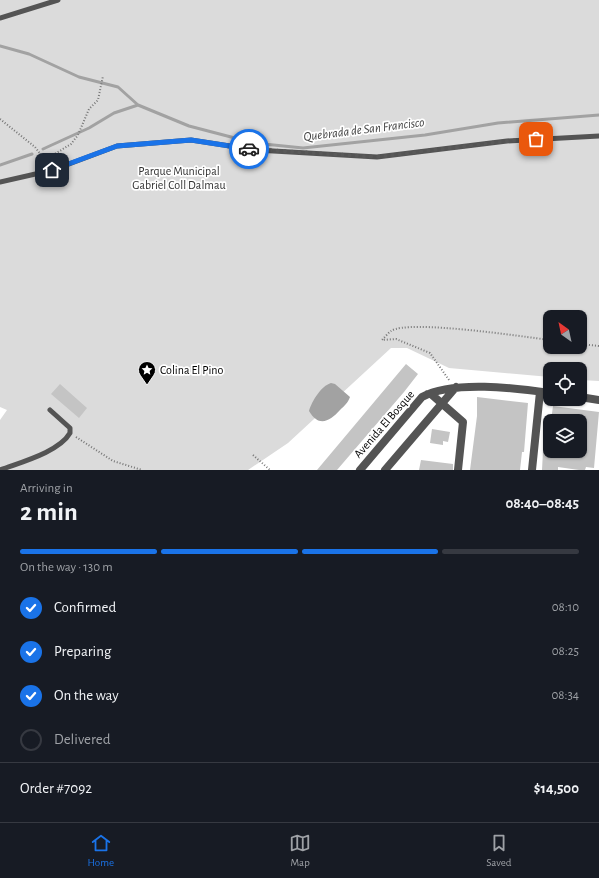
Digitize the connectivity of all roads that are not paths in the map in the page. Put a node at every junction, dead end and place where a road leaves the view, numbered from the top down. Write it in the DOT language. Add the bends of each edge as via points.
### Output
graph roads {
  1 [pos="58,0"];
  2 [pos="0,18"];
  3 [pos="599,136"];
  4 [pos="0,182"];
  5 [pos="456,387"];
  6 [pos="540,392"];
  7 [pos="543,392"];
  8 [pos="427,394"];
  9 [pos="587,398"];
  10 [pos="599,400"];
  11 [pos="443,404"];
  12 [pos="50,410"];
  13 [pos="0,470"];
  14 [pos="360,470"];
  15 [pos="385,470"];
  16 [pos="458,470"];
  17 [pos="532,470"];
  1 -- 2 [label="lane"];
  3 -- 4 [label="lane" via="507,141 377,157 256,150 191,140 117,146 52,170"];
  5 -- 6 [label="street, Avenida El Bosque"];
  5 -- 8 [label="street, Avenida El Bosque"];
  5 -- 11 [label="street"];
  6 -- 7 [label="street, Avenida El Bosque"];
  6 -- 17 [label="street"];
  8 -- 11 [label="street, Avenida El Bosque" via="431,394"];
  8 -- 14 [label="street, Avenida El Bosque"];
  9 -- 10 [label="street"];
  11 -- 15 [label="street"];
  11 -- 16 [label="street, Avenida El Bosque" via="463,422"];
  12 -- 13 [label="lane" via="70,428 70,433 58,446"];
}
